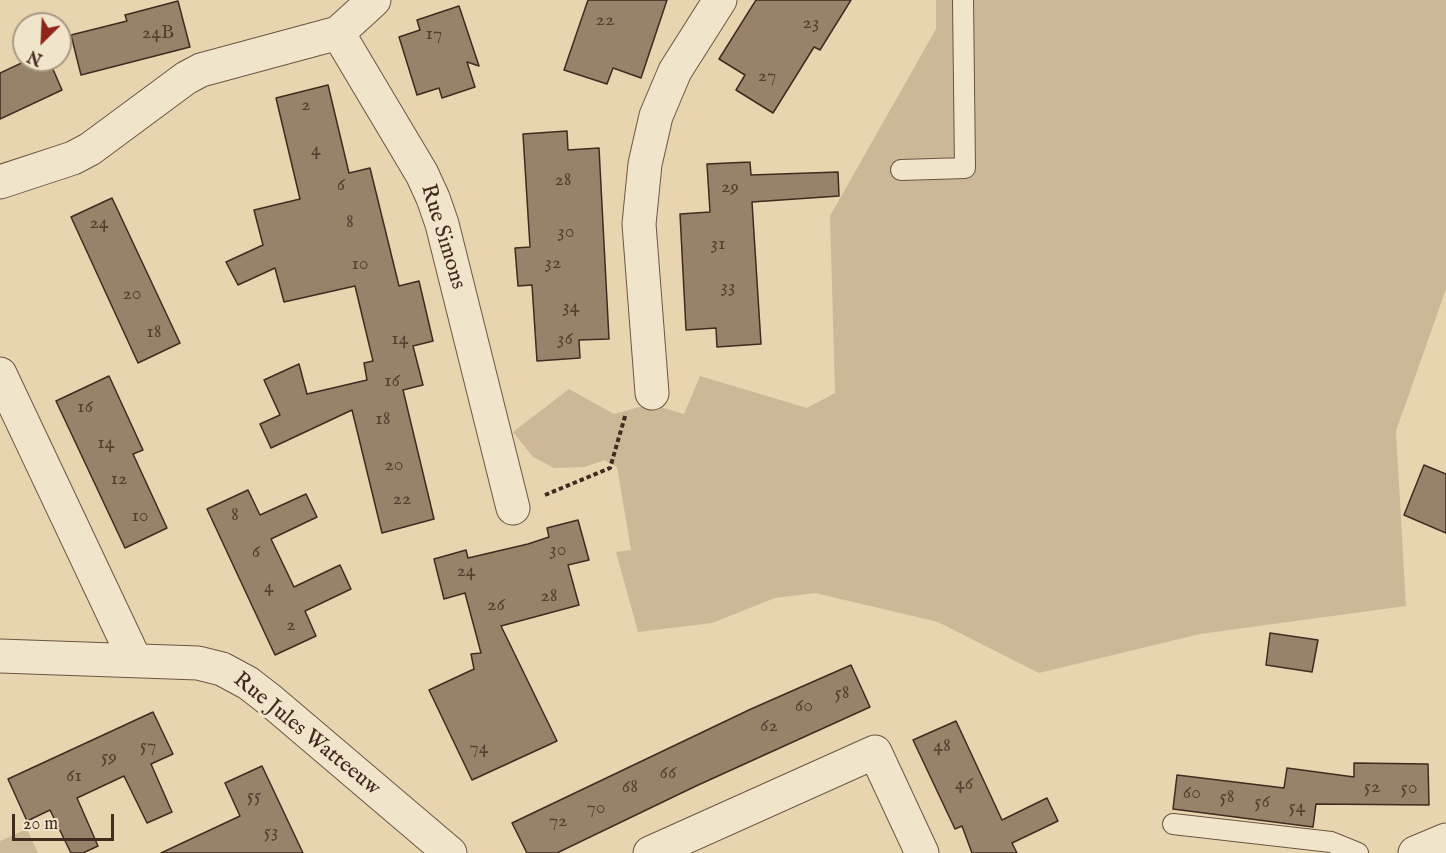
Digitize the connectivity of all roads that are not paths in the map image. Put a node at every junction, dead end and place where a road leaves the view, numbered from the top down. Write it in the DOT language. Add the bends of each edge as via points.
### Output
graph roads {
  1 [pos="374,0"];
  2 [pos="720,0"];
  3 [pos="963,0"];
  4 [pos="338,33"];
  5 [pos="902,170"];
  6 [pos="0,182"];
  7 [pos="0,374"];
  8 [pos="652,393"];
  9 [pos="513,508"];
  10 [pos="0,656"];
  11 [pos="135,660"];
  12 [pos="1173,824"];
  13 [pos="1446,840"];
  14 [pos="450,853"];
  15 [pos="650,853"];
  16 [pos="922,853"];
  17 [pos="1358,853"];
  18 [pos="1415,853"];
  1 -- 4 [label="street"];
  2 -- 8 [label="street" via="675,71 656,116 645,164 639,224"];
  3 -- 5 [label="lane" via="965,168"];
  4 -- 6 [label="street" via="201,70 90,149"];
  4 -- 9 [label="street, Rue Simons" via="433,198"];
  7 -- 11 [label="street"];
  10 -- 11 [label="street, Rue Jules Watteeuw"];
  11 -- 14 [label="street, Rue Jules Watteeuw" via="198,663 222,669 248,683"];
  12 -- 17 [label="lane" via="1331,842"];
  13 -- 18 [label="street"];
  15 -- 16 [label="street" via="875,752"];
}
